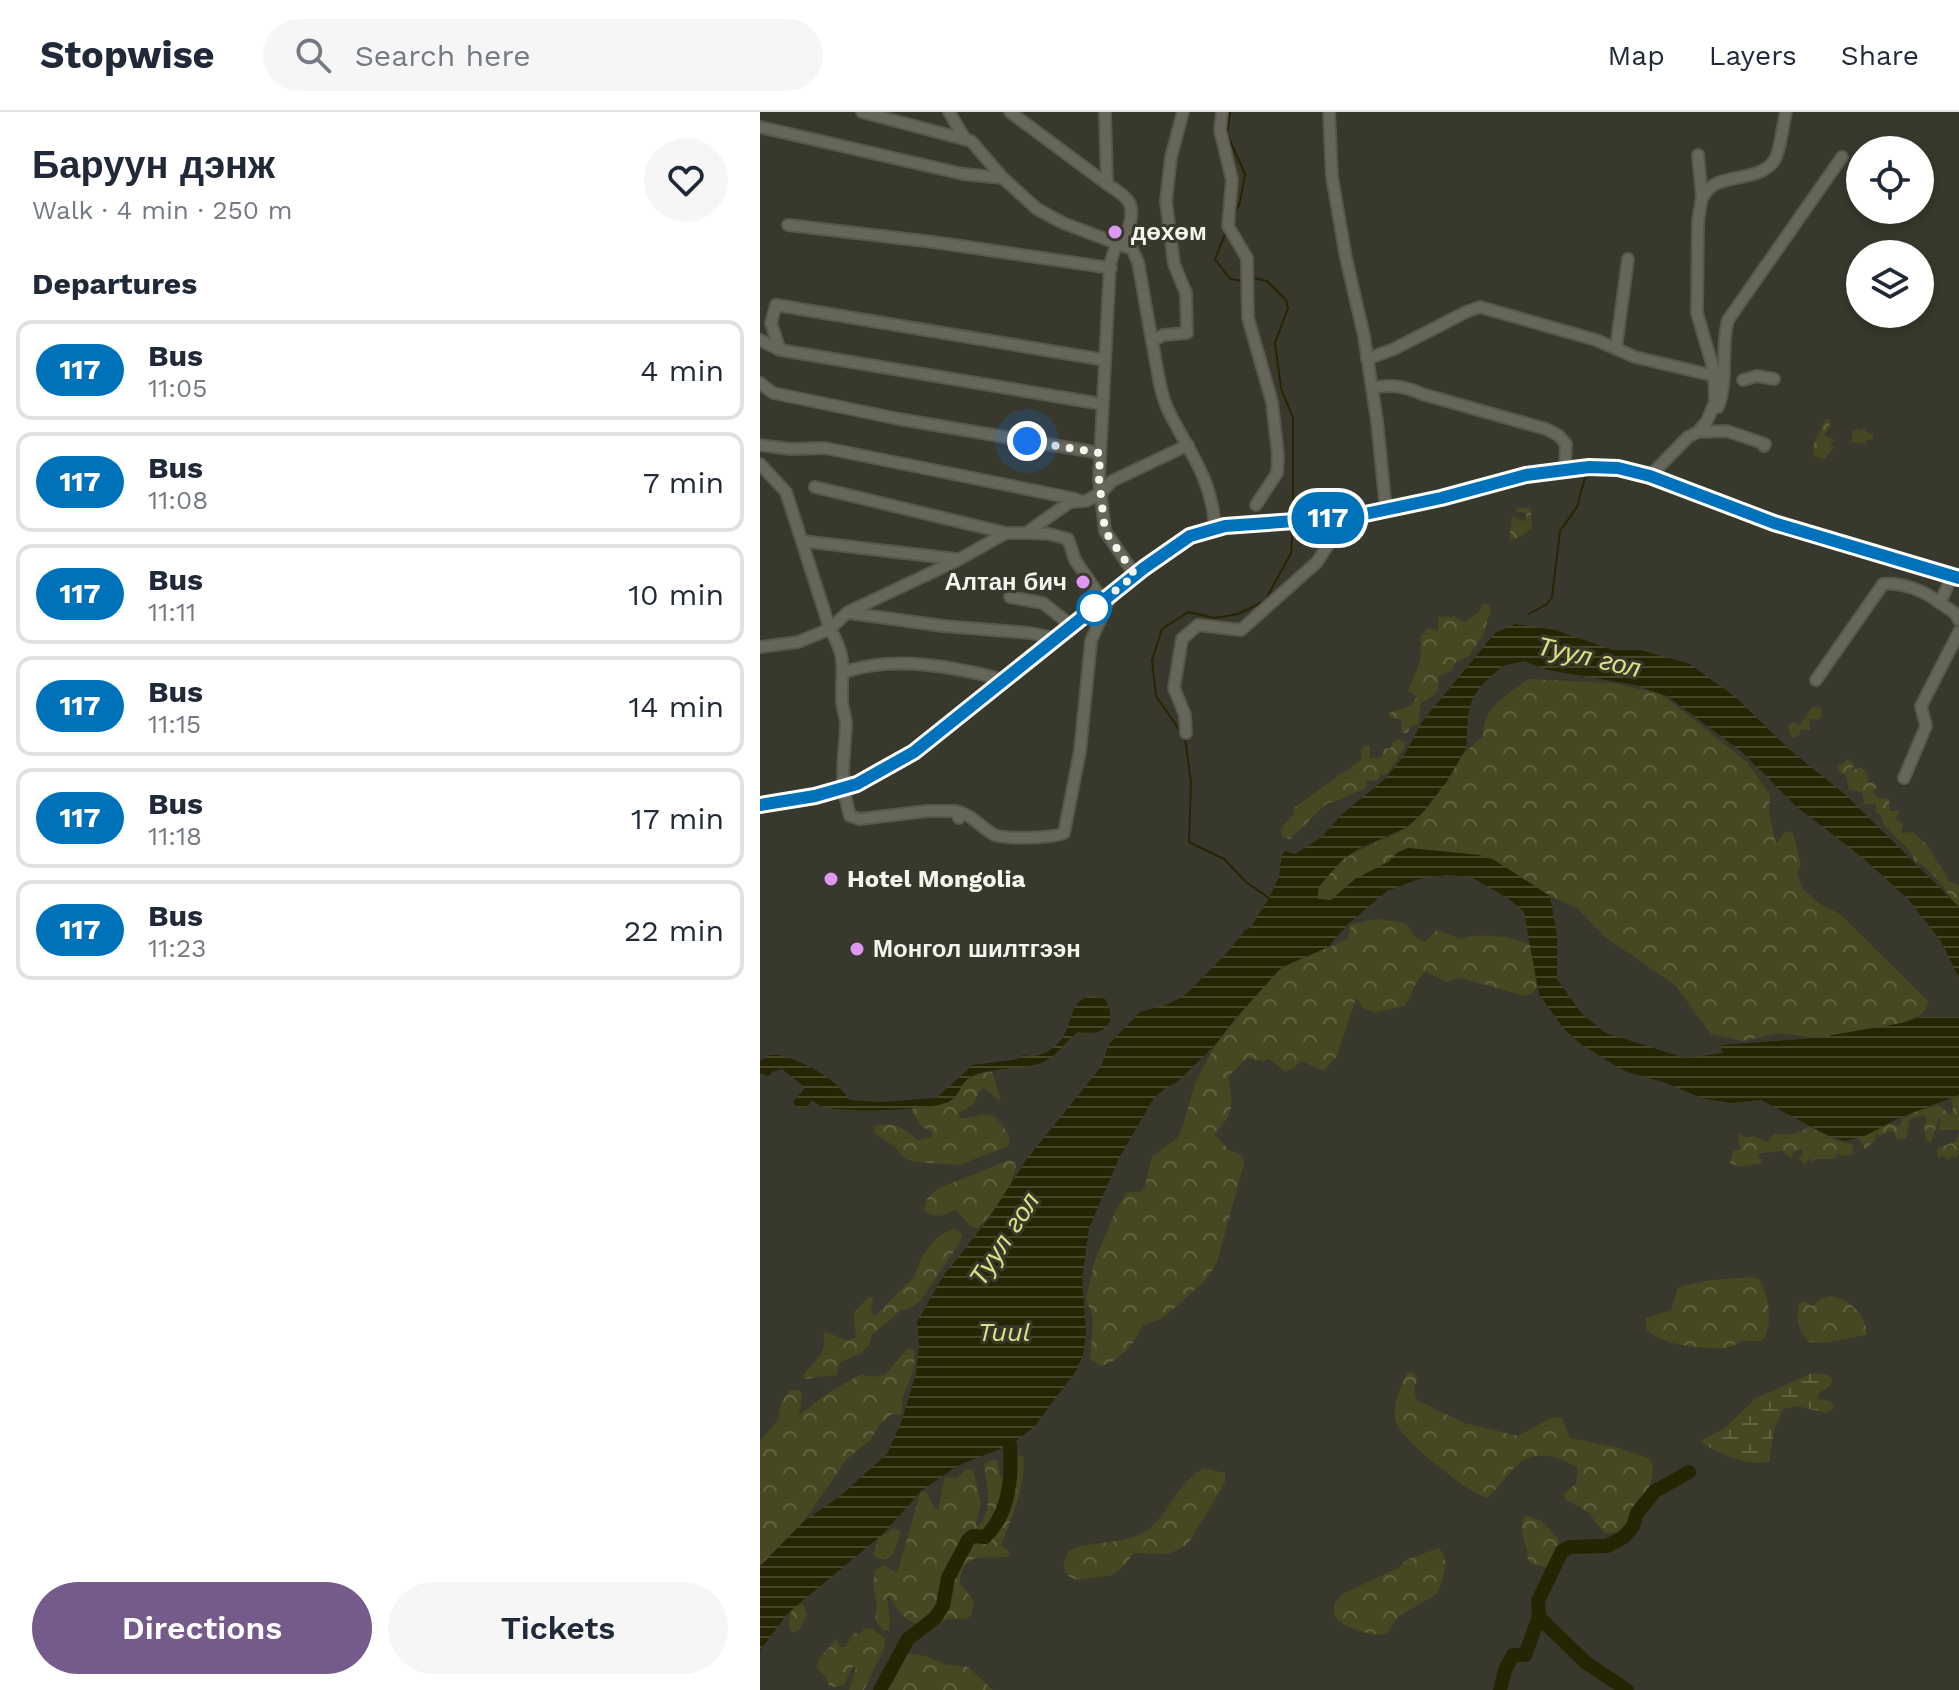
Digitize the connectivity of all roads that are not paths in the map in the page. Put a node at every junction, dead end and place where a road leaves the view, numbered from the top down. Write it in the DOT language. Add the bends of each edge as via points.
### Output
graph roads {
  1 [pos="862,112"];
  2 [pos="949,112"];
  3 [pos="1010,112"];
  4 [pos="1105,112"];
  5 [pos="1183,112"];
  6 [pos="1222,112"];
  7 [pos="1329,112"];
  8 [pos="1786,112"];
  9 [pos="760,127"];
  10 [pos="965,139"];
  11 [pos="1698,155"];
  12 [pos="1842,157"];
  13 [pos="1003,178"];
  14 [pos="1107,184"];
  15 [pos="1702,201"];
  16 [pos="788,225"];
  17 [pos="1116,245"];
  18 [pos="1628,259"];
  19 [pos="1111,268"];
  20 [pos="760,340"];
  21 [pos="1152,341"];
  22 [pos="1616,348"];
  23 [pos="780,350"];
  24 [pos="1367,359"];
  25 [pos="1105,360"];
  26 [pos="1715,376"];
  27 [pos="1774,379"];
  28 [pos="1743,380"];
  29 [pos="760,383"];
  30 [pos="1372,388"];
  31 [pos="1102,404"];
  32 [pos="1703,432"];
  33 [pos="760,445"];
  34 [pos="1188,445"];
  35 [pos="1764,446"];
  36 [pos="1100,453"];
  37 [pos="760,464"];
  38 [pos="1565,470"];
  39 [pos="1650,476"];
  40 [pos="815,487"];
  41 [pos="1101,493"];
  42 [pos="1086,501"];
  43 [pos="1256,505"];
  44 [pos="1386,510"];
  45 [pos="1334,518"];
  46 [pos="1215,528"];
  47 [pos="1006,533"];
  48 [pos="1026,533"];
  49 [pos="802,541"];
  50 [pos="958,560"];
  51 [pos="1135,575"];
  52 [pos="1956,577"];
  53 [pos="1010,597"];
  54 [pos="1107,598"];
  55 [pos="1940,603"];
  56 [pos="848,612"];
  57 [pos="1958,612"];
  58 [pos="1072,626"];
  59 [pos="830,629"];
  60 [pos="1959,632"];
  61 [pos="1056,638"];
  62 [pos="760,647"];
  63 [pos="845,672"];
  64 [pos="1005,680"];
  65 [pos="1816,680"];
  66 [pos="1186,733"];
  67 [pos="1904,778"];
  68 [pos="842,788"];
  69 [pos="760,805"];
  1 -- 10 [label="street"];
  2 -- 10 [label="street"];
  3 -- 14 [label="street"];
  4 -- 14 [label="street"];
  5 -- 21 [label="street" via="1166,201 1174,264 1186,293 1187,333"];
  6 -- 43 [label="street" via="1220,130 1232,180 1228,226 1247,258 1248,318 1272,402 1278,455 1277,473"];
  7 -- 24 [label="street" via="1332,177"];
  8 -- 15 [label="street" via="1775,161 1751,176 1713,184"];
  9 -- 13 [label="street" via="963,174"];
  10 -- 13 [label="street"];
  11 -- 15 [label="street"];
  12 -- 32 [label="street" via="1728,320 1723,395"];
  13 -- 17 [label="street" via="1037,209"];
  14 -- 17 [label="street" via="1126,198 1131,211 1125,236"];
  15 -- 26 [label="street" via="1697,313"];
  16 -- 19 [label="street"];
  17 -- 19 [label="street"];
  17 -- 21 [label="street" via="1132,249 1138,262"];
  18 -- 22 [label="street"];
  19 -- 25 [label="street"];
  20 -- 23 [label="street"];
  21 -- 34 [label="street" via="1168,411"];
  22 -- 24 [label="street" via="1480,307"];
  22 -- 26 [label="street"];
  23 -- 25 [label="street" via="771,323 776,305"];
  23 -- 31 [label="street"];
  24 -- 30 [label="street"];
  25 -- 31 [label="street"];
  26 -- 32 [label="street" via="1713,410"];
  27 -- 28 [label="street"];
  29 -- 36 [label="street" via="773,393 899,419"];
  30 -- 38 [label="street" via="1404,386 1546,429 1566,444"];
  30 -- 44 [label="street"];
  31 -- 36 [label="street"];
  32 -- 35 [label="street" via="1727,431"];
  32 -- 39 [label="street" via="1688,437"];
  33 -- 42 [label="street" via="825,448"];
  34 -- 41 [label="street" via="1112,481"];
  34 -- 46 [label="street" via="1214,503"];
  36 -- 41 [label="street"];
  37 -- 49 [label="street" via="786,492"];
  38 -- 39 [label="main road" via="1618,468"];
  38 -- 44 [label="main road"];
  39 -- 52 [label="main road" via="1774,523"];
  40 -- 47 [label="street"];
  41 -- 42 [label="street"];
  41 -- 51 [label="street" via="1105,531"];
  42 -- 48 [label="street" via="1070,502"];
  44 -- 45 [label="main road"];
  45 -- 46 [label="main road"];
  45 -- 66 [label="street" via="1328,545 1317,562 1241,630 1198,625 1182,639 1174,688"];
  46 -- 51 [label="main road" via="1190,536"];
  47 -- 48 [label="street"];
  47 -- 50 [label="street"];
  48 -- 54 [label="street" via="1068,539 1075,560"];
  49 -- 50 [label="street"];
  49 -- 59 [label="street"];
  50 -- 56 [label="street"];
  51 -- 54 [label="main road"];
  52 -- 55 [label="street"];
  53 -- 58 [label="street" via="1043,603"];
  54 -- 58 [label="main road"];
  54 -- 68 [label="street" via="1091,641 1080,751 1064,833 1001,838 972,817 927,811 860,819 850,816"];
  55 -- 57 [label="street"];
  55 -- 65 [label="street" via="1909,587 1883,584"];
  56 -- 59 [label="street"];
  56 -- 61 [label="street"];
  58 -- 61 [label="main road"];
  59 -- 62 [label="street" via="798,642"];
  59 -- 63 [label="street"];
  60 -- 67 [label="street" via="1921,706 1926,726"];
  61 -- 64 [label="main road"];
  63 -- 64 [label="street" via="916,664"];
  63 -- 68 [label="street"];
  64 -- 68 [label="main road" via="914,752"];
  68 -- 69 [label="main road"];
}
